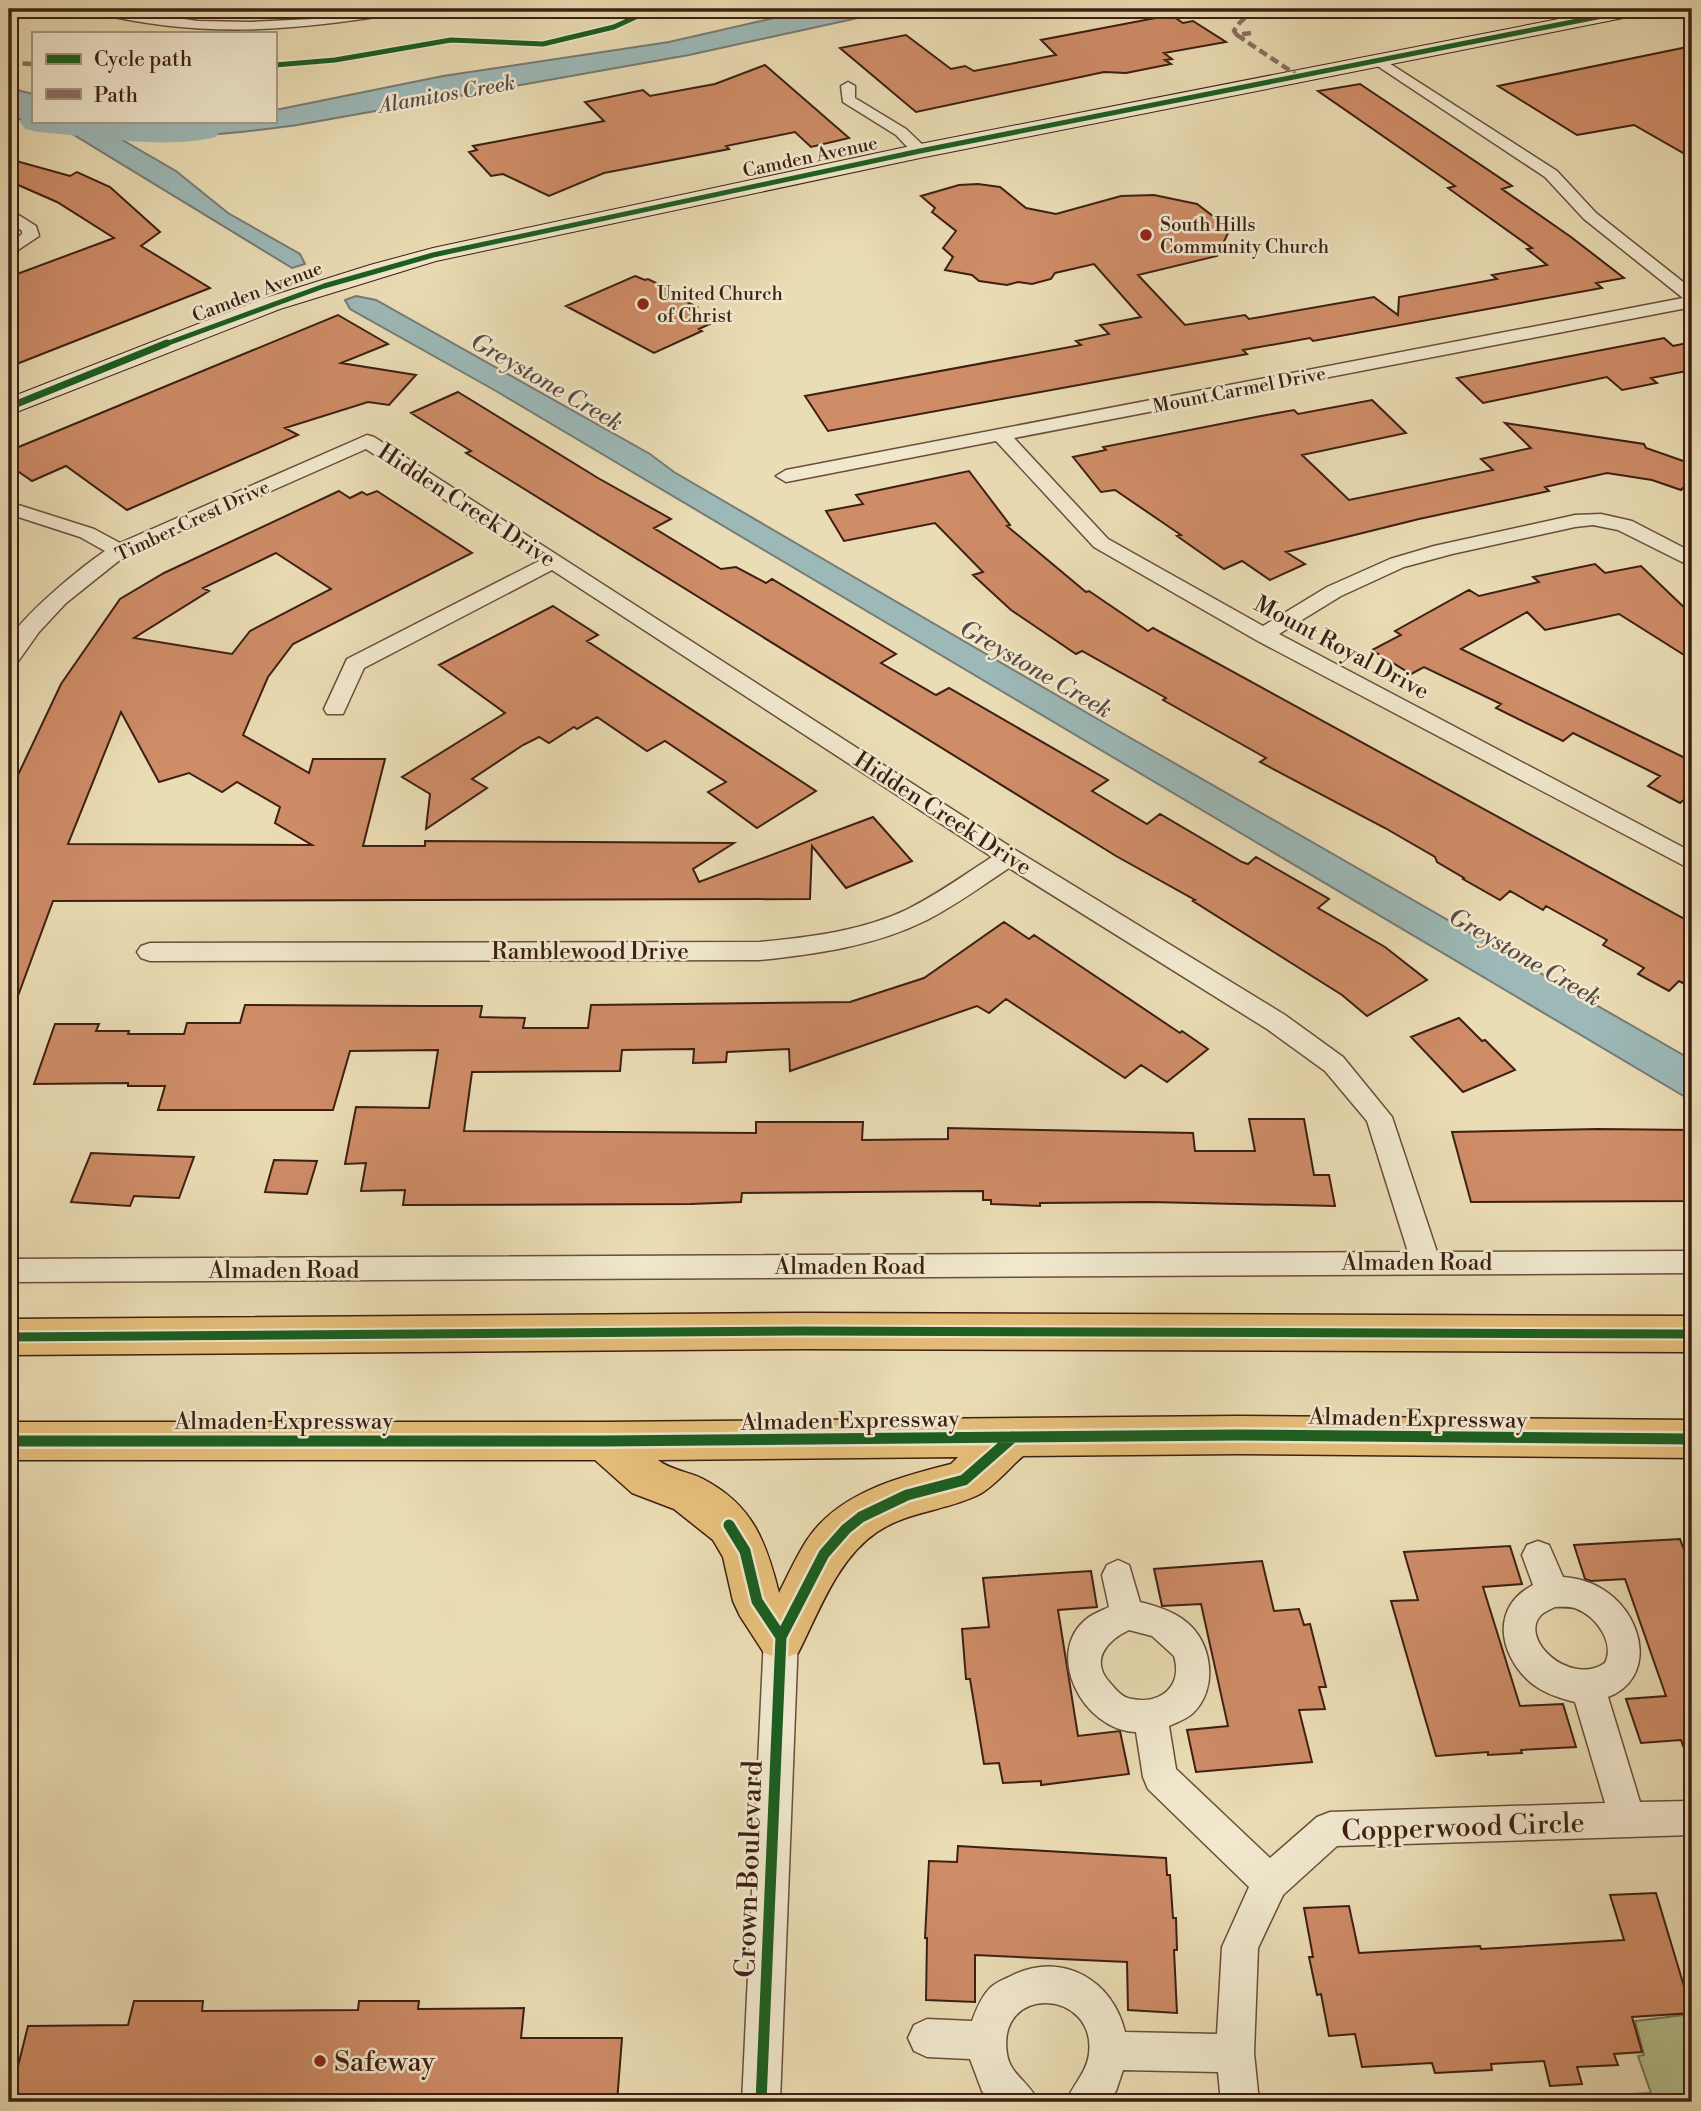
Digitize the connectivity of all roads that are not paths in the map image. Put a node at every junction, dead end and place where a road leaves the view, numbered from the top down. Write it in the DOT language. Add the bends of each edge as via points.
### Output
graph roads {
  1 [pos="97,9"];
  2 [pos="401,9"];
  3 [pos="1638,9"];
  4 [pos="1378,60"];
  5 [pos="848,86"];
  6 [pos="920,150"];
  7 [pos="9,214"];
  8 [pos="31,236"];
  9 [pos="9,251"];
  10 [pos="1692,300"];
  11 [pos="9,407"];
  12 [pos="1000,434"];
  13 [pos="367,440"];
  14 [pos="786,476"];
  15 [pos="9,508"];
  16 [pos="118,551"];
  17 [pos="555,561"];
  18 [pos="1692,561"];
  19 [pos="1264,635"];
  20 [pos="9,658"];
  21 [pos="335,709"];
  22 [pos="1009,857"];
  23 [pos="1692,862"];
  24 [pos="150,952"];
  25 [pos="1426,1262"];
  26 [pos="1692,1262"];
  27 [pos="9,1271"];
  28 [pos="1692,1334"];
  29 [pos="9,1337"];
  30 [pos="1013,1437"];
  31 [pos="1692,1439"];
  32 [pos="9,1441"];
  33 [pos="605,1441"];
  34 [pos="1538,1555"];
  35 [pos="1118,1575"];
  36 [pos="1552,1592"];
  37 [pos="1127,1615"];
  38 [pos="781,1637"];
  39 [pos="1588,1687"];
  40 [pos="1151,1717"];
  41 [pos="1692,1818"];
  42 [pos="1628,1821"];
  43 [pos="1270,1882"];
  44 [pos="927,2038"];
  45 [pos="986,2041"];
  46 [pos="1110,2051"];
  47 [pos="1235,2053"];
  48 [pos="761,2102"];
  49 [pos="1019,2102"];
  50 [pos="1085,2102"];
  51 [pos="1240,2102"];
  1 -- 2 [label="street" via="182,24 241,27 303,24"];
  3 -- 4 [label="street, Camden Avenue"];
  4 -- 6 [label="street, Camden Avenue"];
  4 -- 10 [label="street" via="1551,174 1590,216"];
  5 -- 6 [label="street" via="848,99 887,122"];
  6 -- 11 [label="street, Camden Avenue" via="353,275 290,295"];
  7 -- 8 [label="street" via="30,229"];
  8 -- 9 [label="street"];
  10 -- 12 [label="street, Mount Carmel Drive"];
  12 -- 14 [label="street, Mount Carmel Drive"];
  12 -- 19 [label="street, Mount Royal Drive" via="1101,543"];
  13 -- 16 [label="street, Timber Crest Drive"];
  13 -- 17 [label="street, Hidden Creek Drive"];
  15 -- 16 [label="street" via="87,533"];
  16 -- 20 [label="street, Timber Crest Drive" via="84,574"];
  17 -- 21 [label="street" via="355,664"];
  17 -- 22 [label="street, Hidden Creek Drive"];
  18 -- 19 [label="street" via="1620,524 1599,519 1569,524 1423,555 1380,569 1323,596"];
  19 -- 23 [label="street, Mount Royal Drive"];
  22 -- 24 [label="street, Ramblewood Drive" via="901,922 825,944 760,951"];
  22 -- 25 [label="street, Hidden Creek Drive" via="1276,1022 1334,1064 1379,1117"];
  25 -- 26 [label="street, Almaden Road"];
  25 -- 27 [label="street, Almaden Road"];
  28 -- 29 [label="main road" via="803,1331"];
  30 -- 31 [label="main road, Almaden Expressway"];
  30 -- 33 [label="main road, Almaden Expressway"];
  30 -- 38 [label="main road" via="964,1480 907,1495 846,1529 824,1554"];
  32 -- 33 [label="main road, Almaden Expressway"];
  33 -- 38 [label="main road" via="648,1479 690,1495 729,1525 744,1551 757,1601"];
  34 -- 36 [label="street"];
  35 -- 37 [label="street"];
  36 -- 39 [label="street" via="1525,1606 1519,1636 1531,1659 1552,1678"];
  36 -- 39 [label="street" via="1569,1592 1593,1601 1622,1633 1623,1663 1604,1683"];
  37 -- 40 [label="street" via="1164,1623 1179,1634 1192,1659 1192,1685 1183,1700"];
  37 -- 40 [label="street" via="1097,1628 1086,1648 1084,1672 1101,1701 1133,1717"];
  38 -- 48 [label="street, Crown Boulevard"];
  39 -- 42 [label="street"];
  40 -- 43 [label="street" via="1160,1777"];
  41 -- 42 [label="street, Copperwood Circle"];
  42 -- 43 [label="street, Copperwood Circle" via="1330,1829"];
  43 -- 47 [label="street, Copperwood Circle" via="1240,1947"];
  44 -- 45 [label="street"];
  45 -- 46 [label="street" via="1002,2001 1019,1988 1059,1984 1096,2008"];
  45 -- 49 [label="street" via="997,2081"];
  46 -- 47 [label="street"];
  46 -- 50 [label="street" via="1099,2089"];
  47 -- 51 [label="street, Copperwood Circle"];
}
